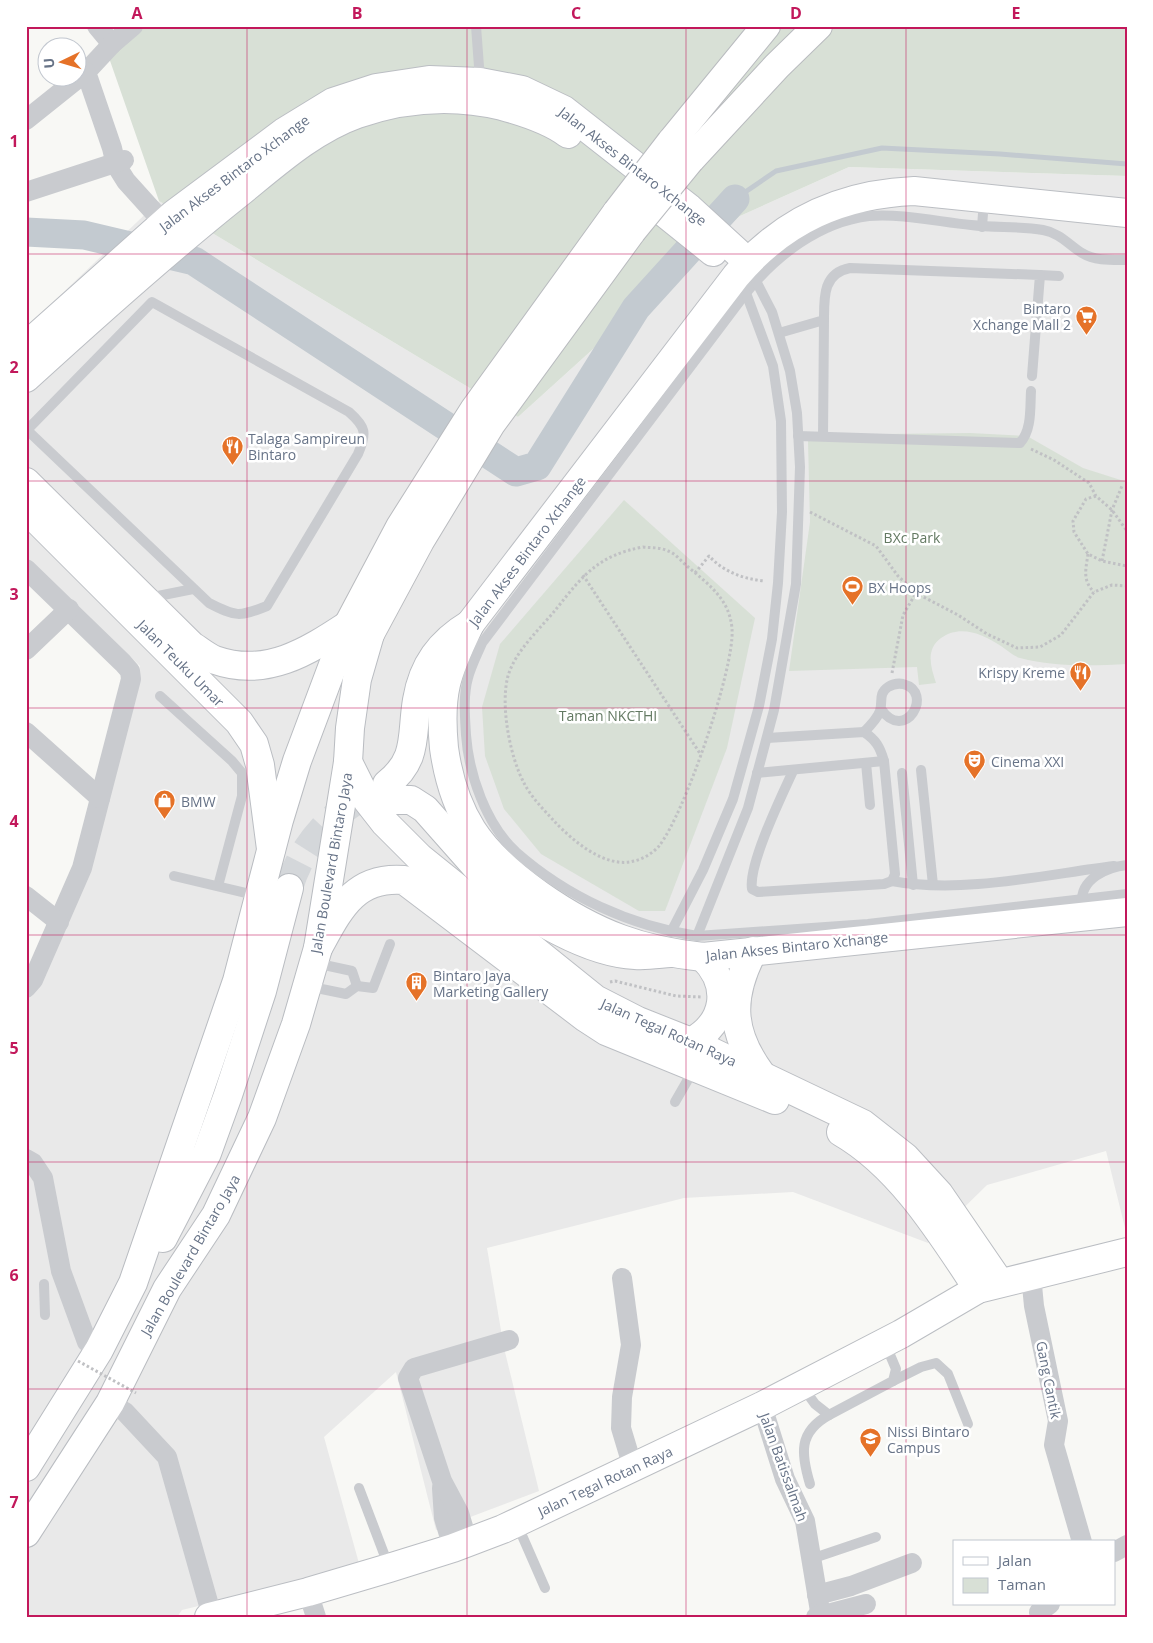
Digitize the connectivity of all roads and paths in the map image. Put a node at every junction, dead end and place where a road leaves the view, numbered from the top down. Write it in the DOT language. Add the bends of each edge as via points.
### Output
graph roads {
  1 [pos="97,26"];
  2 [pos="133,26"];
  3 [pos="476,26"];
  4 [pos="766,26"];
  5 [pos="818,26"];
  6 [pos="112,44"];
  7 [pos="88,70"];
  8 [pos="88,78"];
  9 [pos="65,88"];
  10 [pos="480,91"];
  11 [pos="27,118"];
  12 [pos="680,151"];
  13 [pos="117,158"];
  14 [pos="26,192"];
  15 [pos="984,198"];
  16 [pos="1127,213"];
  17 [pos="982,227"];
  18 [pos="173,231"];
  19 [pos="777,249"];
  20 [pos="1127,260"];
  21 [pos="1040,275"];
  22 [pos="121,276"];
  23 [pos="1059,276"];
  24 [pos="746,278"];
  25 [pos="824,320"];
  26 [pos="779,334"];
  27 [pos="26,346"];
  28 [pos="1032,376"];
  29 [pos="26,378"];
  30 [pos="1031,391"];
  31 [pos="27,430"];
  32 [pos="798,436"];
  33 [pos="823,436"];
  34 [pos="1020,443"];
  35 [pos="26,482"];
  36 [pos="591,482"];
  37 [pos="1122,486"];
  38 [pos="1096,496"];
  39 [pos="799,507"];
  40 [pos="26,509"];
  41 [pos="1112,510"];
  42 [pos="1127,531"];
  43 [pos="1088,554"];
  44 [pos="1102,561"];
  45 [pos="1127,566"];
  46 [pos="26,569"];
  47 [pos="695,573"];
  48 [pos="583,575"];
  49 [pos="778,583"];
  50 [pos="1127,586"];
  51 [pos="193,589"];
  52 [pos="1094,592"];
  53 [pos="916,593"];
  54 [pos="144,599"];
  55 [pos="68,609"];
  56 [pos="470,624"];
  57 [pos="359,629"];
  58 [pos="26,650"];
  59 [pos="890,686"];
  60 [pos="160,696"];
  61 [pos="881,709"];
  62 [pos="26,732"];
  63 [pos="864,732"];
  64 [pos="767,738"];
  65 [pos="701,756"];
  66 [pos="884,761"];
  67 [pos="348,762"];
  68 [pos="866,763"];
  69 [pos="921,770"];
  70 [pos="793,771"];
  71 [pos="757,773"];
  72 [pos="902,773"];
  73 [pos="100,798"];
  74 [pos="870,805"];
  75 [pos="272,850"];
  76 [pos="420,858"];
  77 [pos="1127,865"];
  78 [pos="1114,866"];
  79 [pos="174,876"];
  80 [pos="404,880"];
  81 [pos="555,881"];
  82 [pos="892,881"];
  83 [pos="522,882"];
  84 [pos="913,885"];
  85 [pos="933,885"];
  86 [pos="218,886"];
  87 [pos="1127,894"];
  88 [pos="26,896"];
  89 [pos="260,896"];
  90 [pos="1083,907"];
  91 [pos="1127,912"];
  92 [pos="59,922"];
  93 [pos="670,943"];
  94 [pos="390,944"];
  95 [pos="700,946"];
  96 [pos="753,951"];
  97 [pos="313,965"];
  98 [pos="358,986"];
  99 [pos="26,988"];
  100 [pos="722,997"];
  101 [pos="595,999"];
  102 [pos="691,1042"];
  103 [pos="694,1068"];
  104 [pos="756,1082"];
  105 [pos="675,1102"];
  106 [pos="26,1159"];
  107 [pos="1127,1252"];
  108 [pos="1031,1275"];
  109 [pos="622,1278"];
  110 [pos="133,1283"];
  111 [pos="44,1284"];
  112 [pos="989,1286"];
  113 [pos="168,1289"];
  114 [pos="45,1315"];
  115 [pos="509,1340"];
  116 [pos="884,1342"];
  117 [pos="88,1355"];
  118 [pos="893,1381"];
  119 [pos="802,1385"];
  120 [pos="136,1393"];
  121 [pos="110,1404"];
  122 [pos="762,1406"];
  123 [pos="829,1414"];
  124 [pos="968,1424"];
  125 [pos="29,1455"];
  126 [pos="633,1468"];
  127 [pos="810,1484"];
  128 [pos="360,1488"];
  129 [pos="516,1523"];
  130 [pos="26,1532"];
  131 [pos="876,1537"];
  132 [pos="1081,1540"];
  133 [pos="461,1545"];
  134 [pos="811,1559"];
  135 [pos="912,1564"];
  136 [pos="389,1568"];
  137 [pos="545,1588"];
  138 [pos="817,1595"];
  139 [pos="312,1604"];
  140 [pos="866,1604"];
  141 [pos="257,1611"];
  142 [pos="210,1616"];
  143 [pos="819,1616"];
  1 -- 6 [label="street"];
  2 -- 6 [label="street"];
  3 -- 10 [label="lane"];
  4 -- 12 [label="main road"];
  5 -- 12 [label="main road"];
  6 -- 7 [label="street"];
  8 -- 13 [label="street"];
  9 -- 11 [label="street"];
  10 -- 18 [label="main road, Jalan Akses Bintaro Xchange" via="429,80 376,88 333,102 284,132"];
  10 -- 24 [label="main road, Jalan Akses Bintaro Xchange" via="522,90 564,110 717,243"];
  12 -- 57 [label="main road, bridge" via="483,417 448,472 400,526"];
  13 -- 14 [label="street"];
  13 -- 18 [label="street" via="126,181"];
  15 -- 16 [label="main road, Jalan Akses Bintaro Xchange"];
  15 -- 17 [label="lane"];
  15 -- 19 [label="main road, Jalan Akses Bintaro Xchange" via="914,191 859,197 799,220"];
  17 -- 19 [label="lane" via="869,216"];
  17 -- 20 [label="lane" via="1044,230 1059,235 1084,254 1099,260"];
  18 -- 22 [label="main road, Jalan Akses Bintaro Xchange"];
  19 -- 24 [label="main road, Jalan Akses Bintaro Xchange"];
  21 -- 23 [label="lane"];
  21 -- 25 [label="lane" via="838,270 826,291"];
  21 -- 28 [label="lane"];
  22 -- 27 [label="main road, Jalan Akses Bintaro Xchange"];
  22 -- 29 [label="main road, Jalan Akses Bintaro Xchange"];
  24 -- 26 [label="lane, Jalan Akses Bintaro Xchange" via="772,312"];
  24 -- 36 [label="main road, Jalan Akses Bintaro Xchange"];
  24 -- 49 [label="lane, Jalan Akses Bintaro Xchange" via="773,366 781,420 782,512"];
  25 -- 26 [label="lane"];
  25 -- 33 [label="lane"];
  26 -- 32 [label="lane, Jalan Akses Bintaro Xchange" via="790,372"];
  30 -- 34 [label="lane" via="1028,425"];
  31 -- 51 [label="lane"];
  31 -- 51 [label="lane" via="152,302 349,412 360,422 364,442 358,454 267,606 247,614 232,614 209,603"];
  32 -- 33 [label="lane"];
  32 -- 39 [label="lane, Jalan Akses Bintaro Xchange"];
  33 -- 34 [label="lane"];
  34 -- 38 [label="path" via="1089,483"];
  35 -- 54 [label="main road, Jalan Teuku Umar"];
  36 -- 56 [label="main road, Jalan Akses Bintaro Xchange"];
  36 -- 81 [label="lane" via="482,643 467,679 464,712 475,782 495,824 516,851"];
  37 -- 41 [label="path"];
  38 -- 41 [label="path"];
  38 -- 43 [label="path" via="1086,499 1073,521 1074,532"];
  39 -- 53 [label="path" via="876,546 898,576"];
  39 -- 64 [label="lane, Jalan Akses Bintaro Xchange" via="796,584"];
  40 -- 75 [label="main road, Jalan Teuku Umar" via="239,722 254,744 260,765"];
  41 -- 42 [label="path"];
  41 -- 44 [label="path"];
  43 -- 44 [label="path"];
  43 -- 52 [label="path" via="1085,577"];
  44 -- 45 [label="path"];
  46 -- 55 [label="street"];
  47 -- 48 [label="path" via="670,551 643,547 610,556"];
  47 -- 49 [label="path" via="709,556 716,564 738,576"];
  47 -- 65 [label="path" via="725,602 732,628 732,647"];
  48 -- 65 [label="path"];
  48 -- 65 [label="path" via="517,658 508,675 505,716 524,782 557,824 583,846 613,862 626,863 648,856 658,847 672,825"];
  49 -- 93 [label="lane, Jalan Akses Bintaro Xchange" via="772,639 759,706 733,799"];
  50 -- 52 [label="path" via="1112,585"];
  51 -- 54 [label="lane"];
  52 -- 53 [label="path" via="1061,634 1040,647 1018,648"];
  53 -- 59 [label="path" via="903,615"];
  54 -- 57 [label="main road, Jalan Teuku Umar" via="192,646 214,660 246,666 275,663"];
  55 -- 58 [label="street"];
  55 -- 73 [label="street" via="130,671 131,679"];
  56 -- 83 [label="main road, Jalan Akses Bintaro Xchange" via="446,684 442,730 447,767 459,804 473,831 493,856"];
  56 -- 93 [label="main road" via="447,639 432,658 420,686 410,755 388,792 426,809 494,887 553,929 607,950 634,956"];
  57 -- 67 [label="main road, Jalan Boulevard Bintaro Jaya"];
  57 -- 75 [label="main road" via="297,761"];
  59 -- 61 [label="lane" via="883,692"];
  59 -- 61 [label="lane" via="898,683 914,691 916,709 904,721 886,717"];
  60 -- 86 [label="lane" via="242,773 242,796"];
  61 -- 63 [label="lane"];
  62 -- 73 [label="street"];
  63 -- 64 [label="lane"];
  63 -- 66 [label="lane" via="881,748"];
  64 -- 71 [label="lane, Jalan Akses Bintaro Xchange"];
  66 -- 68 [label="lane"];
  66 -- 82 [label="lane" via="895,874"];
  67 -- 76 [label="main road, Jalan Tegal Rotan Raya" via="367,800 384,823"];
  67 -- 97 [label="main road, Jalan Boulevard Bintaro Jaya"];
  68 -- 70 [label="lane"];
  68 -- 74 [label="lane"];
  69 -- 85 [label="lane"];
  70 -- 71 [label="lane"];
  70 -- 82 [label="lane" via="774,816 751,882 752,888 758,892"];
  71 -- 95 [label="lane, Jalan Akses Bintaro Xchange"];
  72 -- 84 [label="lane"];
  73 -- 92 [label="street" via="82,868"];
  75 -- 89 [label="main road"];
  76 -- 80 [label="main road" via="404,864"];
  76 -- 101 [label="main road, Jalan Tegal Rotan Raya"];
  77 -- 78 [label="lane"];
  78 -- 85 [label="lane" via="995,882"];
  78 -- 90 [label="lane" via="1088,882"];
  79 -- 86 [label="lane"];
  80 -- 97 [label="main road" via="387,878 354,893 334,919"];
  80 -- 103 [label="main road, Jalan Tegal Rotan Raya" via="586,1018"];
  81 -- 83 [label="lane"];
  81 -- 93 [label="lane"];
  82 -- 84 [label="lane"];
  83 -- 93 [label="main road, Jalan Akses Bintaro Xchange" via="595,927 621,939"];
  84 -- 85 [label="lane"];
  86 -- 89 [label="lane"];
  87 -- 90 [label="lane"];
  88 -- 92 [label="street"];
  89 -- 110 [label="main road" via="237,981"];
  90 -- 91 [label="main road, Jalan Akses Bintaro Xchange"];
  90 -- 95 [label="lane" via="868,924"];
  90 -- 96 [label="main road, Jalan Akses Bintaro Xchange"];
  92 -- 99 [label="street" via="33,980"];
  93 -- 95 [label="main road, Jalan Akses Bintaro Xchange"];
  94 -- 98 [label="lane" via="372,988"];
  95 -- 96 [label="main road, Jalan Akses Bintaro Xchange"];
  95 -- 100 [label="main road" via="717,975"];
  96 -- 104 [label="main road" via="742,972 736,995 736,1016 740,1038"];
  97 -- 98 [label="lane" via="352,971"];
  97 -- 98 [label="lane" via="346,994"];
  97 -- 113 [label="main road, Jalan Boulevard Bintaro Jaya" via="268,1100 238,1173 216,1215"];
  100 -- 101 [label="path" via="676,996 614,981 607,983"];
  100 -- 102 [label="main road" via="713,1024"];
  101 -- 102 [label="main road, Jalan Tegal Rotan Raya" via="638,1021"];
  102 -- 104 [label="main road, Jalan Tegal Rotan Raya"];
  103 -- 104 [label="main road, Jalan Tegal Rotan Raya"];
  103 -- 105 [label="lane"];
  104 -- 112 [label="main road, Jalan Tegal Rotan Raya" via="863,1124 905,1157 939,1194"];
  106 -- 117 [label="street" via="43,1178 61,1271 87,1342"];
  107 -- 108 [label="main road, Jalan Tegal Rotan Raya"];
  108 -- 112 [label="main road, Jalan Tegal Rotan Raya"];
  108 -- 132 [label="street, Gang Cantik" via="1034,1306 1058,1422 1054,1445"];
  109 -- 126 [label="street" via="631,1345 622,1397 621,1428"];
  110 -- 113 [label="main road" via="164,1237 207,1153 297,891 278,998 250,1089 221,1168"];
  110 -- 117 [label="main road"];
  111 -- 114 [label="lane"];
  112 -- 116 [label="main road, Jalan Tegal Rotan Raya"];
  113 -- 121 [label="main road, Jalan Boulevard Bintaro Jaya"];
  115 -- 133 [label="street" via="414,1368 408,1378 442,1481 459,1513"];
  116 -- 118 [label="lane" via="896,1369"];
  116 -- 119 [label="main road, Jalan Tegal Rotan Raya"];
  117 -- 120 [label="path, bridge"];
  117 -- 125 [label="main road"];
  118 -- 123 [label="lane"];
  118 -- 124 [label="lane" via="936,1363 948,1374"];
  119 -- 122 [label="main road, Jalan Tegal Rotan Raya"];
  119 -- 123 [label="lane" via="815,1404"];
  121 -- 130 [label="main road, Jalan Boulevard Bintaro Jaya"];
  121 -- 142 [label="street" via="125,1412 166,1457"];
  122 -- 126 [label="main road, Jalan Tegal Rotan Raya"];
  122 -- 134 [label="street, Jalan Batissalmah" via="785,1480 804,1520"];
  123 -- 127 [label="lane" via="815,1422 805,1439 802,1457"];
  126 -- 129 [label="main road, Jalan Tegal Rotan Raya"];
  128 -- 136 [label="lane"];
  129 -- 133 [label="main road, Jalan Tegal Rotan Raya"];
  129 -- 137 [label="lane"];
  131 -- 134 [label="lane"];
  133 -- 136 [label="main road, Jalan Tegal Rotan Raya"];
  134 -- 138 [label="street, Jalan Batissalmah"];
  135 -- 138 [label="street"];
  136 -- 139 [label="main road, Jalan Tegal Rotan Raya"];
  138 -- 143 [label="street, Jalan Batissalmah"];
  139 -- 141 [label="main road, Jalan Tegal Rotan Raya"];
  140 -- 143 [label="street"];
  141 -- 142 [label="main road, Jalan Tegal Rotan Raya"];
}
